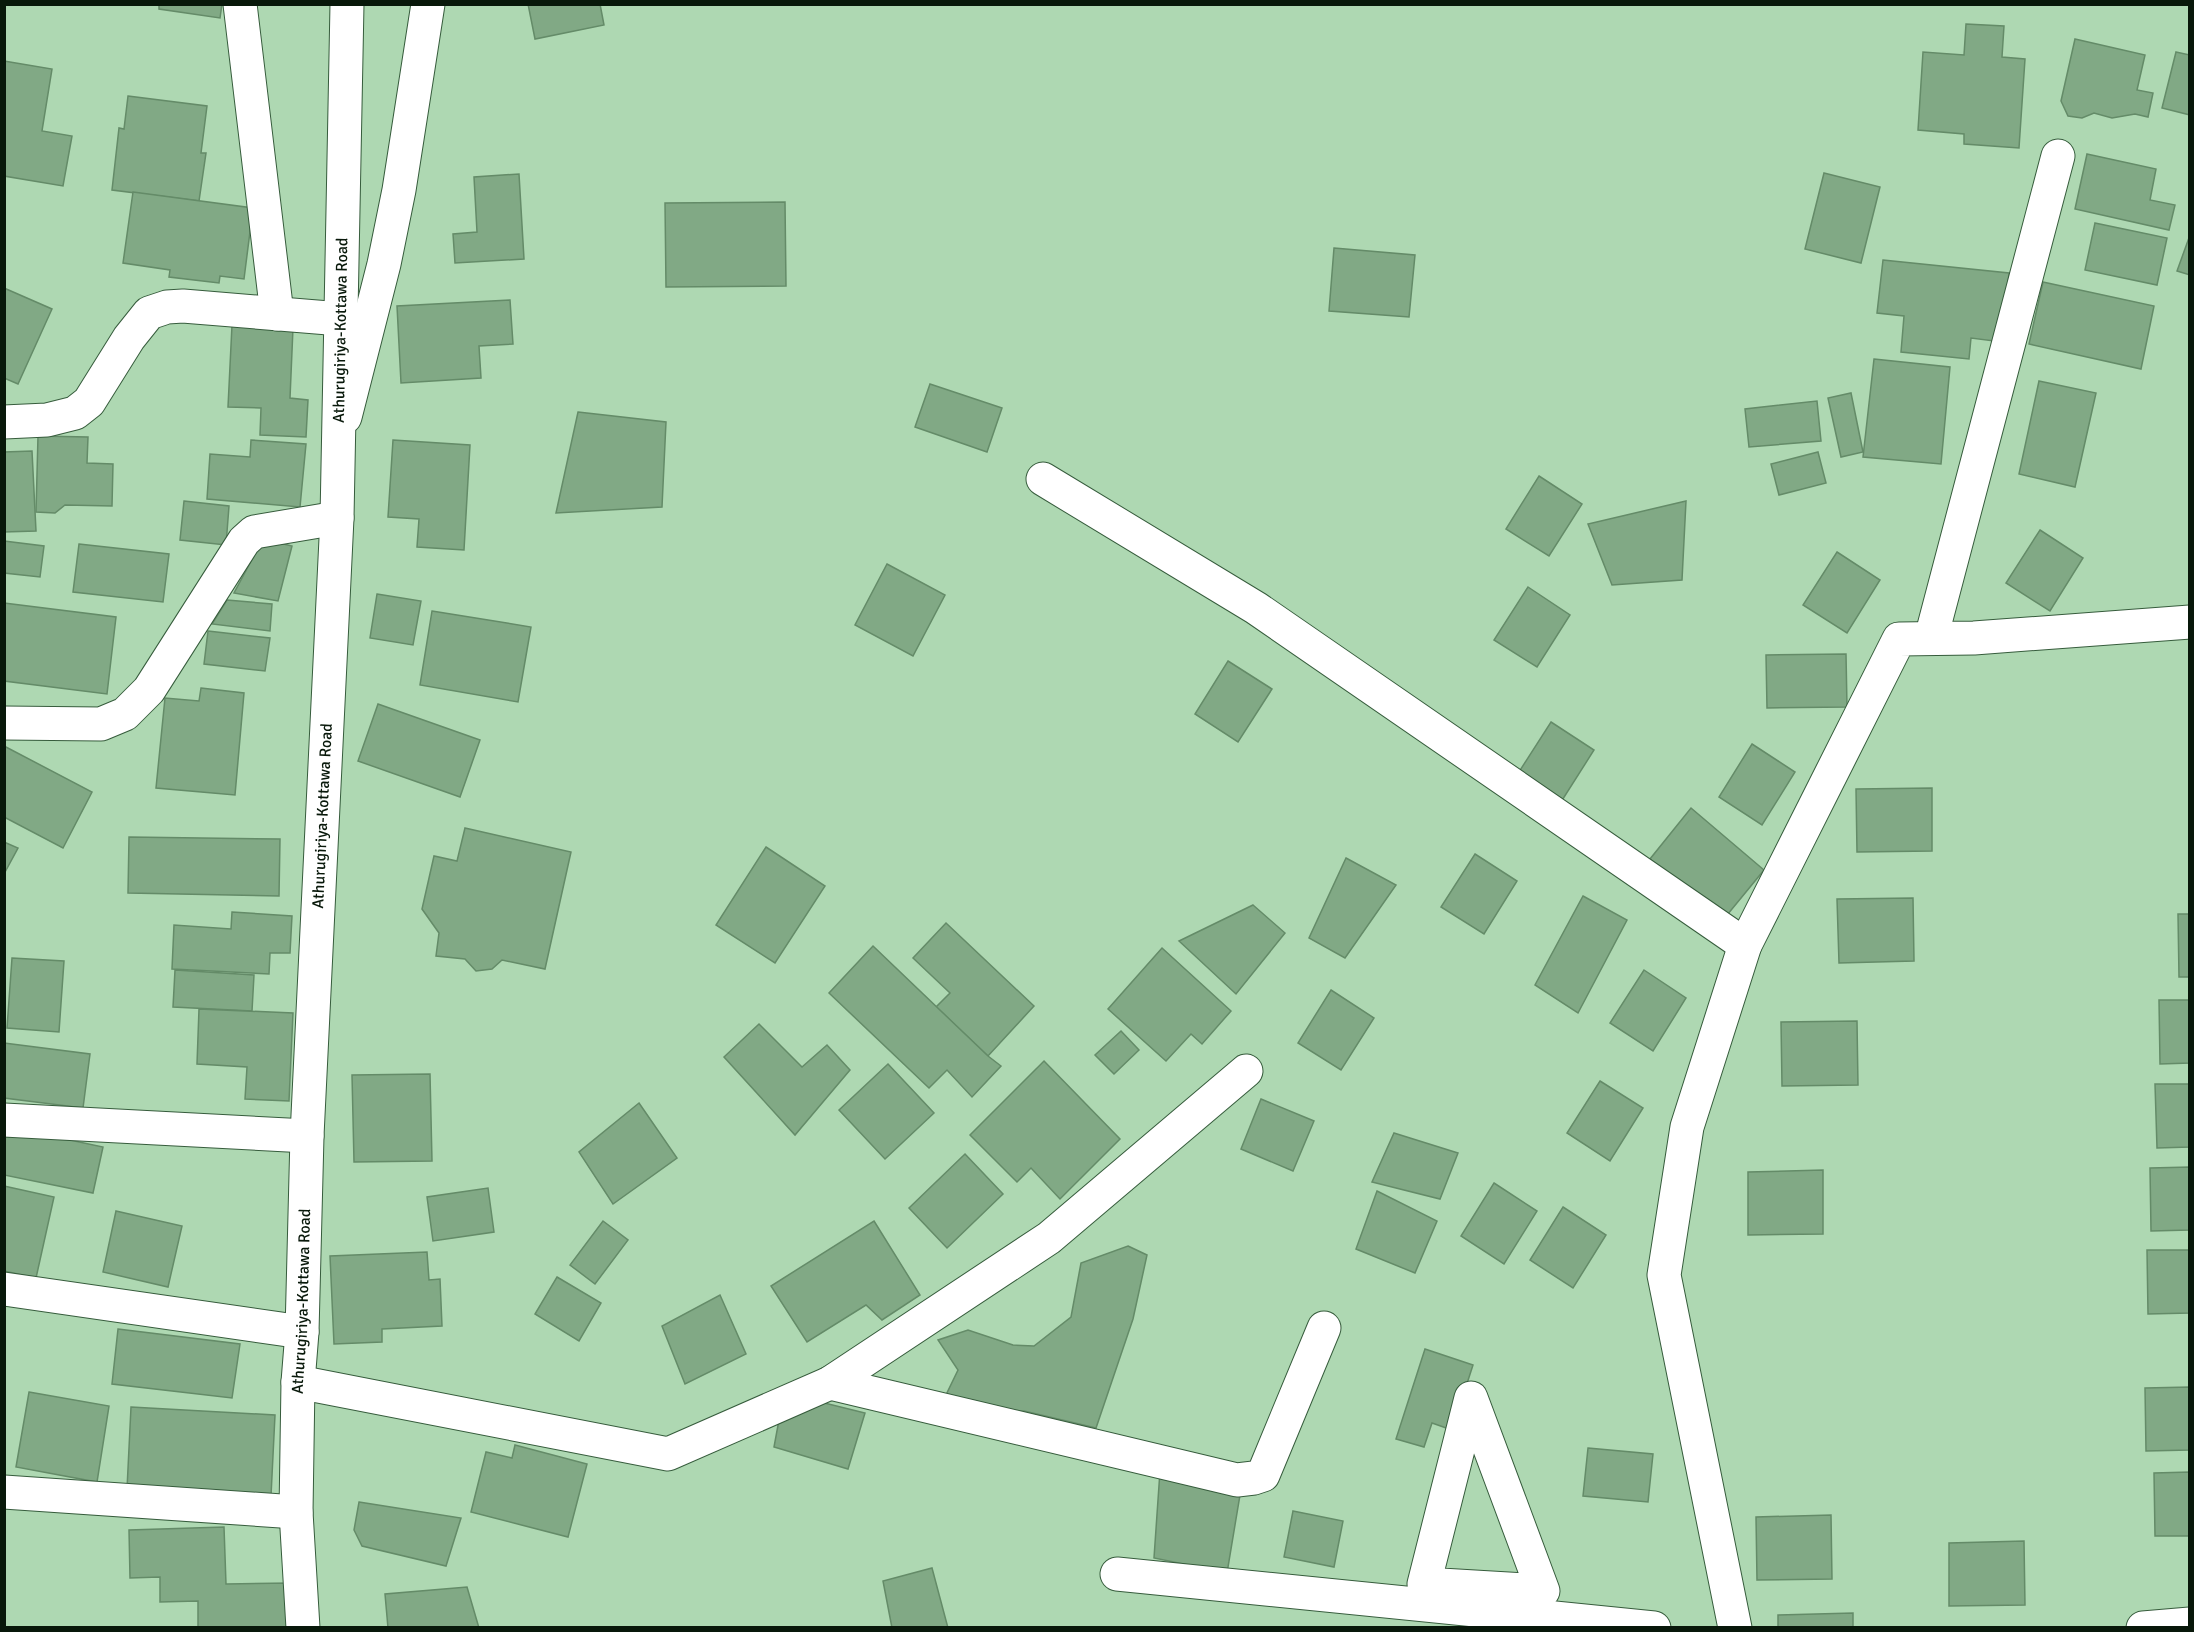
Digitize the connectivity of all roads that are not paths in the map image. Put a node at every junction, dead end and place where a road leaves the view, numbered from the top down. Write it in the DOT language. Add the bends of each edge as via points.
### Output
graph roads {
  1 [pos="240,4"];
  2 [pos="347,4"];
  3 [pos="428,4"];
  4 [pos="2058,156"];
  5 [pos="277,314"];
  6 [pos="341,319"];
  7 [pos="4,422"];
  8 [pos="339,441"];
  9 [pos="1043,479"];
  10 [pos="337,518"];
  11 [pos="2190,622"];
  12 [pos="1931,638"];
  13 [pos="4,723"];
  14 [pos="1744,945"];
  15 [pos="1246,1071"];
  16 [pos="4,1120"];
  17 [pos="307,1136"];
  18 [pos="4,1289"];
  19 [pos="1324,1328"];
  20 [pos="302,1332"];
  21 [pos="298,1382"];
  22 [pos="830,1383"];
  23 [pos="4,1492"];
  24 [pos="296,1512"];
  25 [pos="1117,1574"];
  26 [pos="1544,1591"];
  27 [pos="1574,1619"];
  28 [pos="2190,1624"];
  29 [pos="303,1628"];
  30 [pos="1654,1628"];
  31 [pos="1735,1628"];
  32 [pos="2143,1628"];
  1 -- 5 [label="street"];
  2 -- 6 [label="street, Athurugiriya-Kottawa Road"];
  3 -- 8 [label="street" via="384,264"];
  4 -- 12 [label="street"];
  5 -- 6 [label="street"];
  5 -- 7 [label="street" via="183,306 149,313 89,402 75,413 47,420"];
  6 -- 8 [label="street, Athurugiriya-Kottawa Road"];
  8 -- 10 [label="street, Athurugiriya-Kottawa Road"];
  9 -- 14 [label="street" via="1256,609"];
  10 -- 13 [label="street" via="254,532 244,541 149,690 125,714 101,724"];
  10 -- 17 [label="street, Athurugiriya-Kottawa Road"];
  11 -- 12 [label="street"];
  12 -- 14 [label="street" via="1899,639"];
  14 -- 31 [label="street" via="1687,1127 1664,1275"];
  15 -- 22 [label="street" via="1049,1238"];
  16 -- 17 [label="street"];
  17 -- 20 [label="street, Athurugiriya-Kottawa Road"];
  18 -- 20 [label="street"];
  19 -- 22 [label="street" via="1263,1475 1237,1480"];
  20 -- 21 [label="street, Athurugiriya-Kottawa Road"];
  21 -- 22 [label="street" via="668,1454"];
  21 -- 24 [label="street, Athurugiriya-Kottawa Road"];
  23 -- 24 [label="street"];
  24 -- 29 [label="street, Athurugiriya-Kottawa Road"];
  25 -- 27 [label="street"];
  26 -- 26 [label="street" via="1503,1484 1471,1398 1424,1584"];
  26 -- 27 [label="street"];
  27 -- 30 [label="street"];
  28 -- 32 [label="street"];
}
